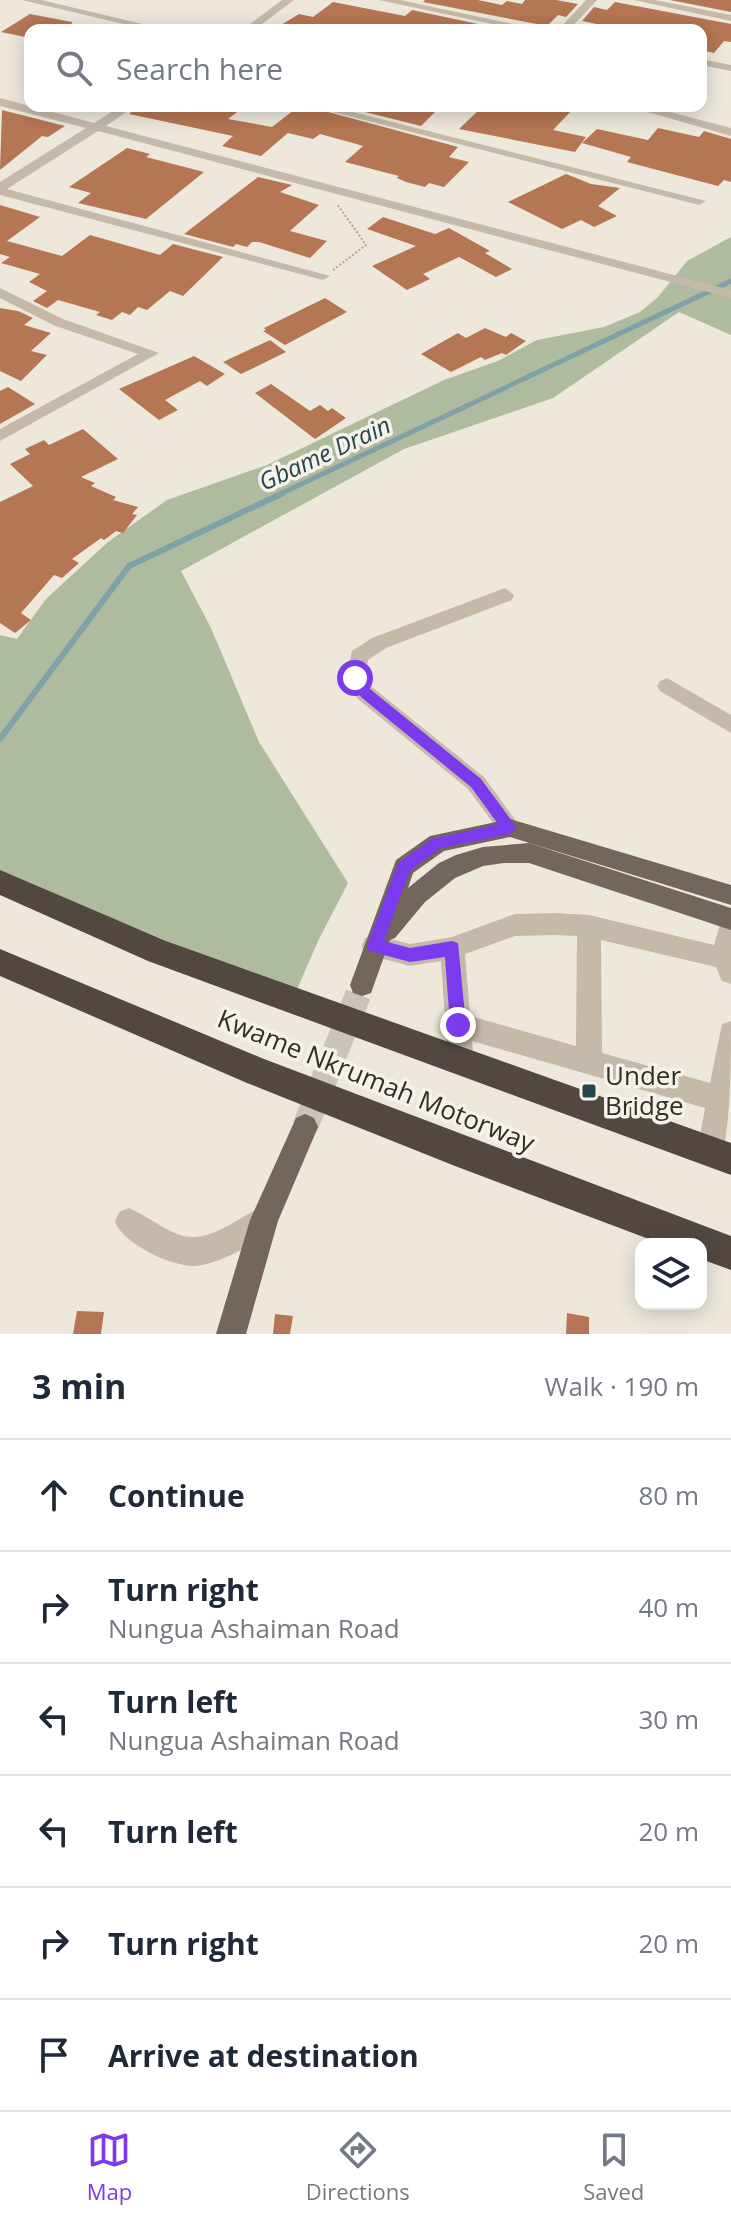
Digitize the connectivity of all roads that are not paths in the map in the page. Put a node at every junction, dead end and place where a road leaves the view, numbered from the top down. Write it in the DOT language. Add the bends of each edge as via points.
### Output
graph roads {
  1 [pos="27,0"];
  2 [pos="289,0"];
  3 [pos="384,0"];
  4 [pos="592,0"];
  5 [pos="639,0"];
  6 [pos="731,18"];
  7 [pos="136,24"];
  8 [pos="258,24"];
  9 [pos="506,24"];
  10 [pos="569,24"];
  11 [pos="707,63"];
  12 [pos="731,68"];
  13 [pos="0,88"];
  14 [pos="0,102"];
  15 [pos="24,108"];
  16 [pos="42,112"];
  17 [pos="120,112"];
  18 [pos="339,112"];
  19 [pos="656,112"];
  20 [pos="100,126"];
  21 [pos="731,132"];
  22 [pos="0,190"];
  23 [pos="699,201"];
  24 [pos="323,276"];
  25 [pos="0,292"];
  26 [pos="731,294"];
  27 [pos="0,436"];
  28 [pos="505,595"];
  29 [pos="667,686"];
  30 [pos="731,725"];
  31 [pos="510,828"];
  32 [pos="0,882"];
  33 [pos="731,895"];
  34 [pos="731,920"];
  35 [pos="589,926"];
  36 [pos="374,946"];
  37 [pos="452,948"];
  38 [pos="0,962"];
  39 [pos="728,966"];
  40 [pos="362,985"];
  41 [pos="458,1025"];
  42 [pos="731,1033"];
  43 [pos="589,1062"];
  44 [pos="461,1063"];
  45 [pos="719,1099"];
  46 [pos="305,1127"];
  47 [pos="721,1156"];
  48 [pos="264,1220"];
  49 [pos="129,1222"];
  50 [pos="731,1253"];
  51 [pos="229,1331"];
  1 -- 7 [label="street"];
  2 -- 8 [label="street"];
  3 -- 9 [label="street"];
  4 -- 10 [label="street"];
  5 -- 6 [label="street"];
  11 -- 12 [label="street"];
  13 -- 14 [label="street" via="14,93"];
  14 -- 15 [label="street"];
  16 -- 20 [label="street"];
  17 -- 20 [label="street"];
  18 -- 23 [label="street"];
  19 -- 21 [label="street"];
  20 -- 22 [label="street"];
  20 -- 26 [label="street"];
  22 -- 24 [label="street"];
  25 -- 27 [label="street" via="58,322 151,353"];
  28 -- 31 [label="street" via="379,643 359,656 355,678 365,693 476,783"];
  29 -- 30 [label="street"];
  31 -- 33 [label="main road"];
  31 -- 36 [label="main road" via="438,843 404,867"];
  32 -- 44 [label="highway, Kwame Nkrumah Motorway" via="158,952"];
  34 -- 36 [label="main road" via="529,853 496,851 455,865 411,898"];
  34 -- 39 [label="street"];
  35 -- 37 [label="street" via="515,925"];
  35 -- 39 [label="street"];
  35 -- 43 [label="street"];
  36 -- 37 [label="street" via="410,955"];
  36 -- 40 [label="main road"];
  37 -- 41 [label="street"];
  38 -- 50 [label="highway, Kwame Nkrumah Motorway" via="455,1150"];
  41 -- 43 [label="street"];
  41 -- 44 [label="street"];
  42 -- 45 [label="street"];
  43 -- 45 [label="street"];
  44 -- 47 [label="highway, Kwame Nkrumah Motorway"];
  45 -- 47 [label="street"];
  46 -- 48 [label="main road"];
  48 -- 49 [label="street" via="209,1252 188,1253"];
  48 -- 51 [label="main road"];
}
